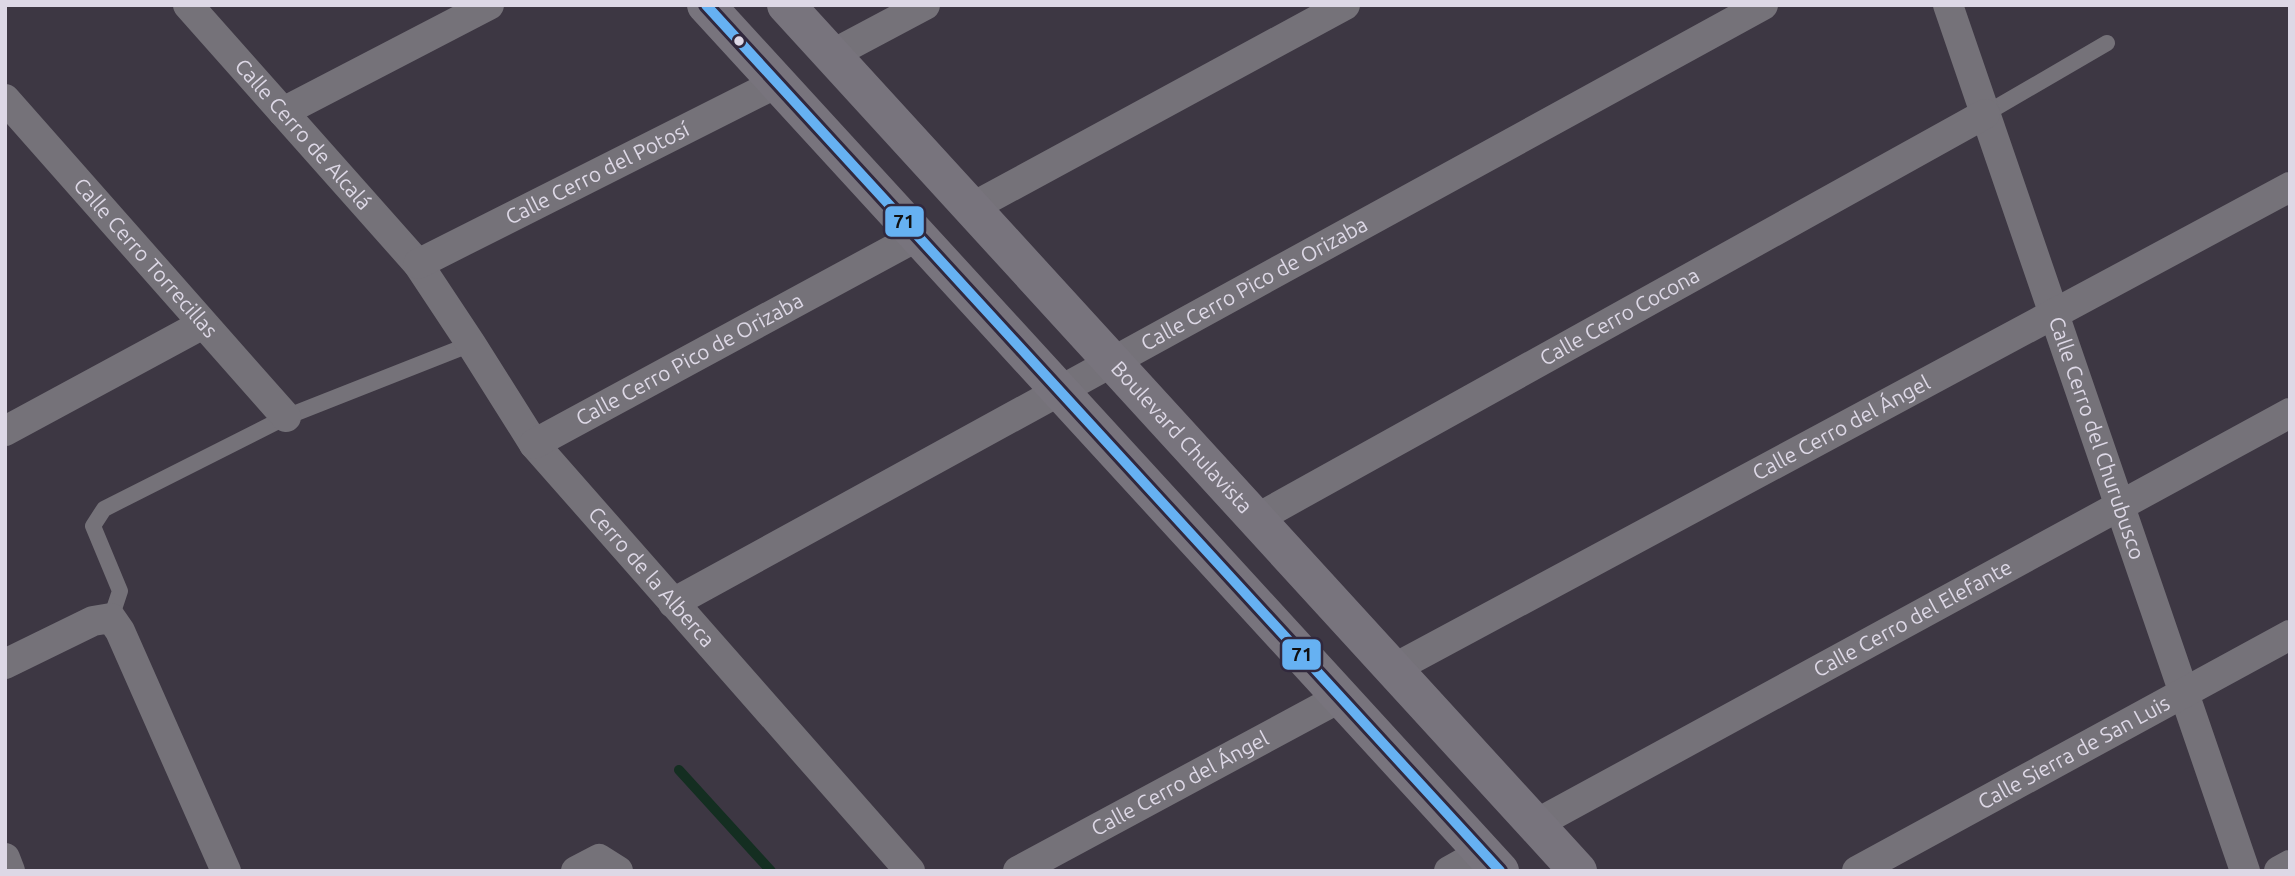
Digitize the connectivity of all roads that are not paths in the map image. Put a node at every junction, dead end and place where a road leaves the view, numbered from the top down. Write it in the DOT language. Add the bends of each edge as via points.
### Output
graph roads {
  1 [pos="188,5"];
  2 [pos="489,5"];
  3 [pos="706,5"];
  4 [pos="786,5"];
  5 [pos="925,5"];
  6 [pos="1345,5"];
  7 [pos="1763,5"];
  8 [pos="1948,5"];
  9 [pos="2107,43"];
  10 [pos="831,55"];
  11 [pos="778,82"];
  12 [pos="5,99"];
  13 [pos="283,112"];
  14 [pos="1985,114"];
  15 [pos="2290,187"];
  16 [pos="971,208"];
  17 [pos="918,236"];
  18 [pos="418,264"];
  19 [pos="2054,314"];
  20 [pos="204,324"];
  21 [pos="471,344"];
  22 [pos="1112,362"];
  23 [pos="1060,391"];
  24 [pos="2290,413"];
  25 [pos="286,417"];
  26 [pos="10,421"];
  27 [pos="534,444"];
  28 [pos="2119,506"];
  29 [pos="1256,519"];
  30 [pos="673,603"];
  31 [pos="111,618"];
  32 [pos="2290,635"];
  33 [pos="5,664"];
  34 [pos="1393,669"];
  35 [pos="2184,693"];
  36 [pos="1341,697"];
  37 [pos="1535,824"];
  38 [pos="5,858"];
  39 [pos="1492,862"];
  40 [pos="2290,865"];
  41 [pos="10,871"];
  42 [pos="226,871"];
  43 [pos="576,871"];
  44 [pos="618,871"];
  45 [pos="910,871"];
  46 [pos="1018,871"];
  47 [pos="1450,871"];
  48 [pos="1578,871"];
  49 [pos="1857,871"];
  50 [pos="2245,871"];
  51 [pos="2279,871"];
  1 -- 13 [label="street, Calle Cerro de Alcalá"];
  2 -- 13 [label="street"];
  3 -- 11 [label="main road"];
  4 -- 10 [label="main road, Boulevard Chulavista"];
  5 -- 10 [label="street"];
  6 -- 16 [label="street"];
  7 -- 22 [label="street, Calle Cerro Pico de Orizaba"];
  8 -- 14 [label="street, Calle Cerro del Churubusco"];
  9 -- 14 [label="lane"];
  10 -- 16 [label="main road, Boulevard Chulavista"];
  11 -- 17 [label="main road"];
  11 -- 18 [label="street, Calle Cerro del Potosí"];
  12 -- 20 [label="street, Calle Cerro Torrecillas"];
  13 -- 18 [label="street, Calle Cerro de Alcalá"];
  14 -- 19 [label="street, Calle Cerro del Churubusco"];
  14 -- 29 [label="street, Calle Cerro Cocona"];
  15 -- 19 [label="street, Calle Cerro del Ángel"];
  16 -- 22 [label="main road, Boulevard Chulavista"];
  17 -- 23 [label="main road"];
  17 -- 27 [label="street, Calle Cerro Pico de Orizaba"];
  18 -- 21 [label="street, Cerro de la Alberca"];
  19 -- 28 [label="street, Calle Cerro del Churubusco"];
  19 -- 34 [label="street, Calle Cerro del Ángel"];
  20 -- 25 [label="street, Calle Cerro Torrecillas"];
  20 -- 26 [label="street"];
  21 -- 25 [label="lane"];
  21 -- 27 [label="street, Cerro de la Alberca"];
  22 -- 23 [label="street, Calle Cerro Pico de Orizaba"];
  22 -- 29 [label="main road, Boulevard Chulavista"];
  23 -- 30 [label="street, Calle Cerro Pico de Orizaba"];
  23 -- 36 [label="main road"];
  24 -- 28 [label="street, Calle Cerro del Elefante"];
  25 -- 31 [label="lane" via="104,509 93,526 120,591"];
  27 -- 30 [label="street, Cerro de la Alberca"];
  28 -- 35 [label="street, Calle Cerro del Churubusco"];
  28 -- 37 [label="street, Calle Cerro del Elefante"];
  29 -- 34 [label="main road, Boulevard Chulavista"];
  30 -- 45 [label="street, Cerro de la Alberca"];
  31 -- 33 [label="street" via="93,621"];
  31 -- 42 [label="street"];
  32 -- 35 [label="street, Calle Sierra de San Luis"];
  34 -- 37 [label="main road, Boulevard Chulavista"];
  35 -- 49 [label="street, Calle Sierra de San Luis"];
  35 -- 50 [label="street, Calle Cerro del Churubusco"];
  36 -- 39 [label="main road"];
  36 -- 46 [label="street, Calle Cerro del Ángel"];
  37 -- 48 [label="main road, Boulevard Chulavista"];
  38 -- 41 [label="street"];
  39 -- 47 [label="street"];
  40 -- 51 [label="street"];
  43 -- 44 [label="street" via="599,859"];
}
